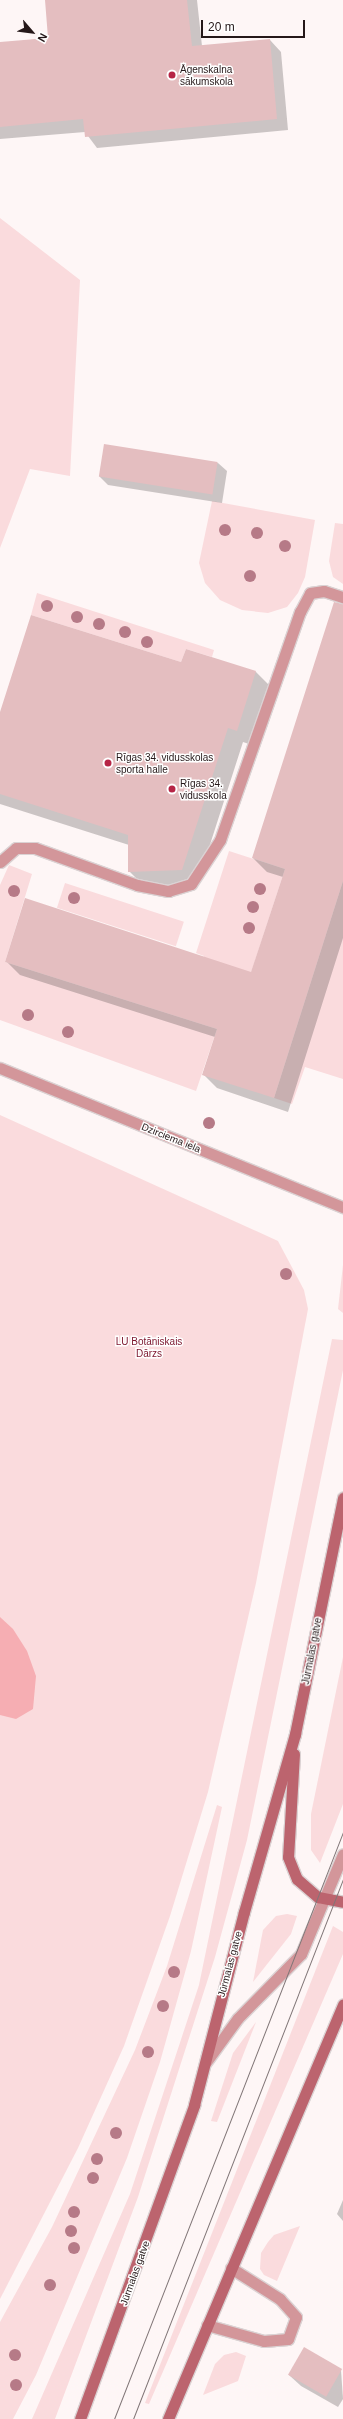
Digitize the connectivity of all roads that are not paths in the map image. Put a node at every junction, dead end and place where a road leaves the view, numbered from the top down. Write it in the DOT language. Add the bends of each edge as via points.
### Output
graph roads {
  1 [pos="343,597"];
  2 [pos="0,862"];
  3 [pos="0,1068"];
  4 [pos="343,1207"];
  5 [pos="343,1498"];
  6 [pos="296,1734"];
  7 [pos="343,1854"];
  8 [pos="326,1900"];
  9 [pos="343,1902"];
  10 [pos="343,2004"];
  11 [pos="204,2064"];
  12 [pos="230,2268"];
  13 [pos="207,2325"];
  14 [pos="80,2419"];
  15 [pos="168,2419"];
  1 -- 2 [label="street" via="324,591 310,592 300,612 220,840 191,884 168,891 137,885 35,848 16,848"];
  3 -- 4 [label="street, Dzirciema iela"];
  5 -- 6 [label="main road, Jūrmalas gatve"];
  6 -- 8 [label="main road" via="288,1858 297,1879"];
  6 -- 11 [label="main road, Jūrmalas gatve"];
  7 -- 8 [label="street"];
  8 -- 9 [label="main road"];
  8 -- 11 [label="street" via="312,1934 288,1971 238,2018"];
  10 -- 12 [label="main road"];
  11 -- 14 [label="main road, Jūrmalas gatve" via="177,2158"];
  12 -- 13 [label="main road"];
  12 -- 13 [label="street" via="280,2299 296,2317 288,2339 264,2341"];
  13 -- 15 [label="main road"];
}
